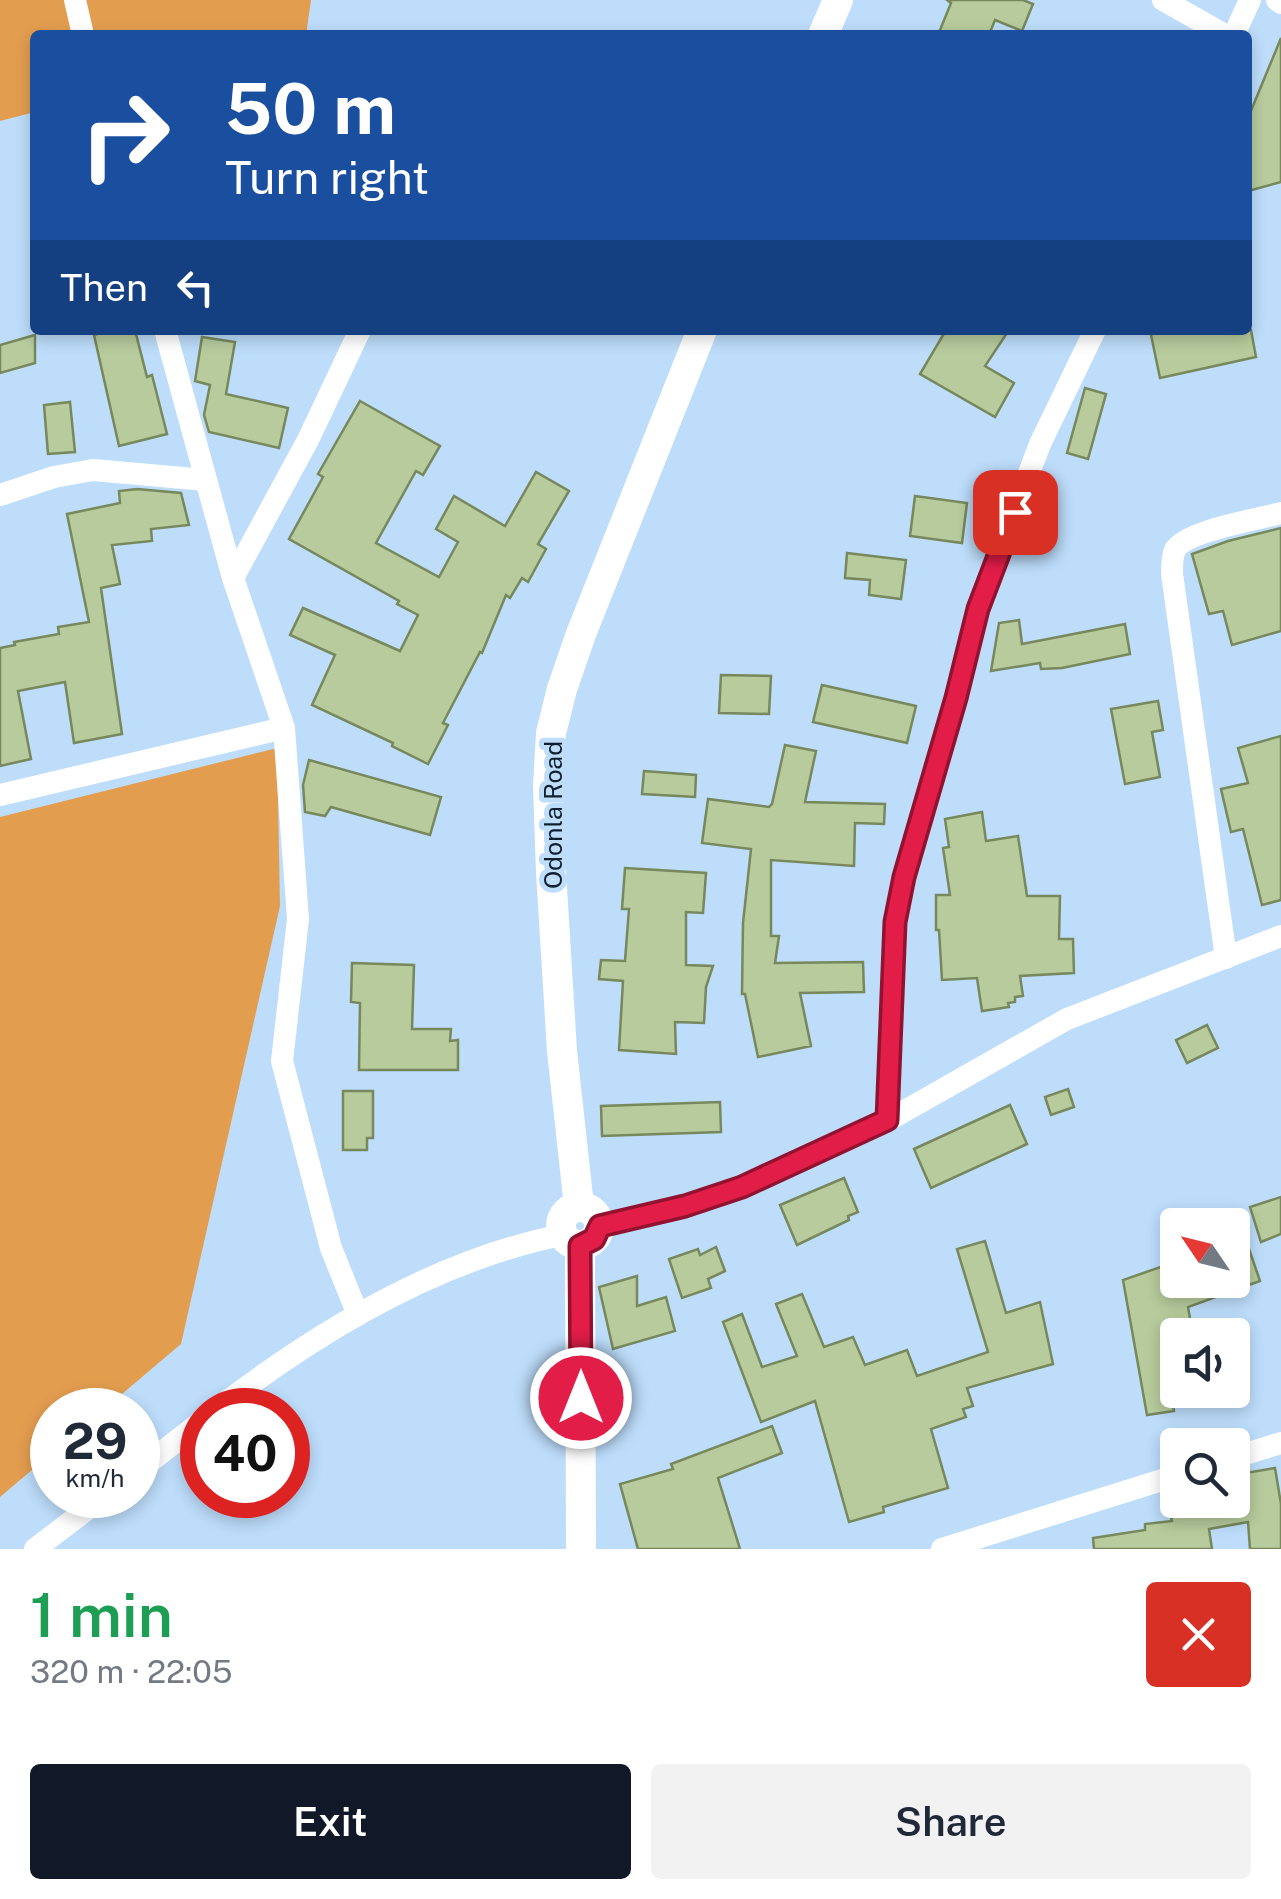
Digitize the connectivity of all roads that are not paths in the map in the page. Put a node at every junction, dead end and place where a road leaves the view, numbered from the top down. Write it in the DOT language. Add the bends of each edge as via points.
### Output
graph roads {
  1 [pos="75,0"];
  2 [pos="838,0"];
  3 [pos="1163,0"];
  4 [pos="1250,0"];
  5 [pos="82,30"];
  6 [pos="825,30"];
  7 [pos="1217,30"];
  8 [pos="1236,30"];
  9 [pos="166,335"];
  10 [pos="358,335"];
  11 [pos="700,335"];
  12 [pos="1093,335"];
  13 [pos="206,480"];
  14 [pos="0,495"];
  15 [pos="1281,512"];
  16 [pos="233,578"];
  17 [pos="284,728"];
  18 [pos="0,795"];
  19 [pos="1281,936"];
  20 [pos="1226,958"];
  21 [pos="887,1120"];
  22 [pos="580,1228"];
  23 [pos="358,1316"];
  24 [pos="245,1388"];
  25 [pos="180,1437"];
  26 [pos="1281,1442"];
  27 [pos="1250,1452"];
  28 [pos="160,1453"];
  29 [pos="1160,1481"];
  30 [pos="76,1518"];
  31 [pos="36,1549"];
  32 [pos="581,1549"];
  33 [pos="942,1549"];
  1 -- 5 [label="street"];
  2 -- 6 [label="street"];
  3 -- 7 [label="street"];
  4 -- 8 [label="street"];
  9 -- 13 [label="street"];
  10 -- 16 [label="street"];
  11 -- 22 [label="street, Odonla Road" via="581,634 552,733 551,872"];
  12 -- 21 [label="street" via="1040,444 978,609 904,877 895,922"];
  13 -- 14 [label="street" via="93,470"];
  13 -- 16 [label="street"];
  15 -- 20 [label="street" via="1199,535 1174,551"];
  16 -- 17 [label="street"];
  17 -- 18 [label="street"];
  17 -- 23 [label="street" via="298,919 282,1062 331,1248"];
  19 -- 20 [label="street"];
  20 -- 21 [label="street" via="1068,1019"];
  21 -- 22 [label="street" via="742,1187"];
  22 -- 23 [label="street" via="440,1274"];
  22 -- 32 [label="street, Odonla Road"];
  23 -- 24 [label="street"];
  25 -- 28 [label="street"];
  26 -- 27 [label="street"];
  29 -- 33 [label="street"];
  30 -- 31 [label="street"];
}
